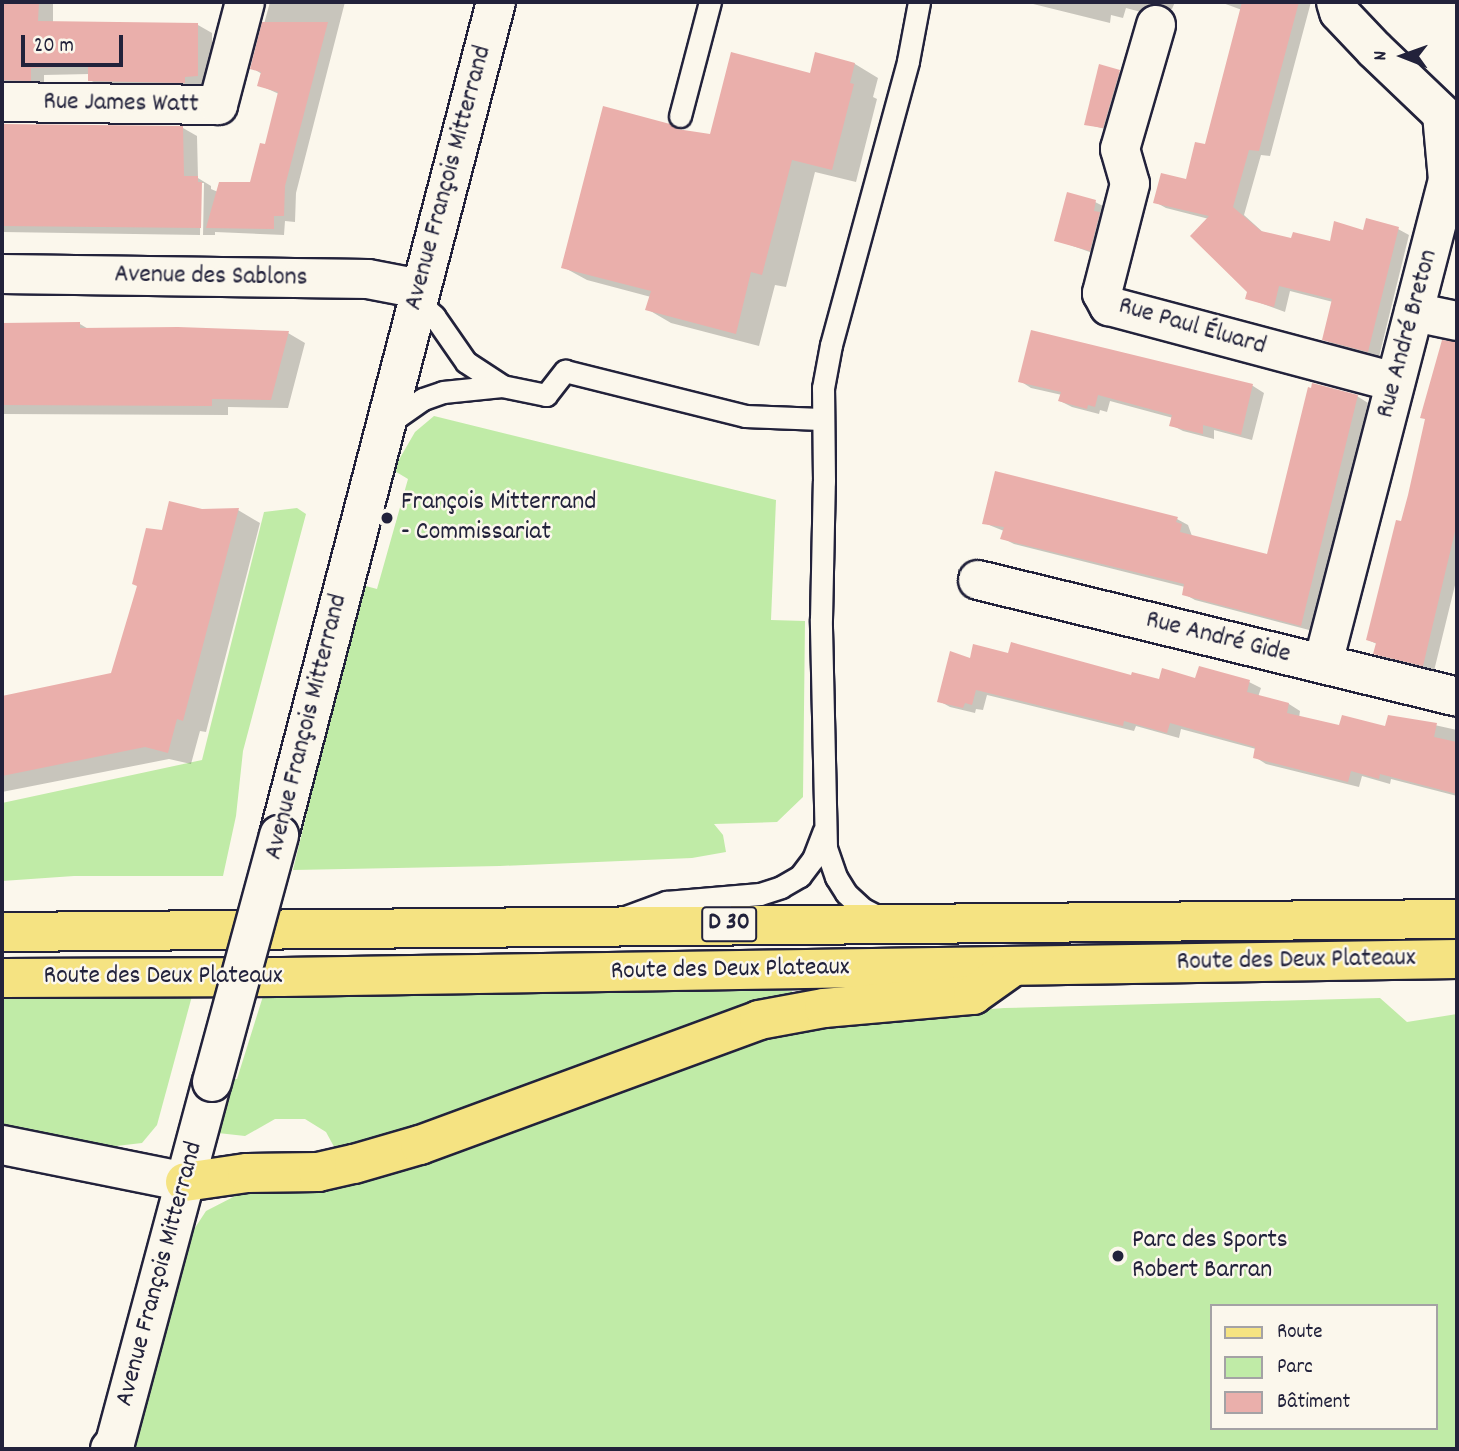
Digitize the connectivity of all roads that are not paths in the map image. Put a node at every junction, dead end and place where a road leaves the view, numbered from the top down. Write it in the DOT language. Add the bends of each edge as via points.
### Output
graph roads {
  1 [pos="245,2"];
  2 [pos="496,2"];
  3 [pos="710,2"];
  4 [pos="919,2"];
  5 [pos="1336,2"];
  6 [pos="1156,24"];
  7 [pos="2,102"];
  8 [pos="680,116"];
  9 [pos="1452,179"];
  10 [pos="2,274"];
  11 [pos="418,295"];
  12 [pos="1414,312"];
  13 [pos="1457,321"];
  14 [pos="1395,382"];
  15 [pos="502,386"];
  16 [pos="821,419"];
  17 [pos="384,427"];
  18 [pos="978,580"];
  19 [pos="1323,663"];
  20 [pos="1457,697"];
  21 [pos="825,825"];
  22 [pos="1457,919"];
  23 [pos="892,922"];
  24 [pos="604,925"];
  25 [pos="2,932"];
  26 [pos="1457,959"];
  27 [pos="1014,966"];
  28 [pos="2,978"];
  29 [pos="2,1145"];
  30 [pos="185,1182"];
  31 [pos="110,1449"];
  1 -- 7 [label="street, Rue James Watt" via="218,104"];
  2 -- 11 [label="street, Avenue François Mitterrand"];
  3 -- 8 [label="lane"];
  4 -- 16 [label="lane" via="908,61 831,345"];
  5 -- 9 [label="street, Rue André Breton" via="1339,12 1441,114"];
  6 -- 14 [label="street, Rue Paul Éluard" via="1120,149 1130,184 1102,293 1109,306"];
  9 -- 12 [label="street, Rue André Breton"];
  10 -- 11 [label="street, Avenue des Sablons" via="368,279"];
  11 -- 15 [label="lane" via="466,362"];
  11 -- 17 [label="street, Avenue François Mitterrand"];
  12 -- 13 [label="street"];
  12 -- 14 [label="street, Rue André Breton"];
  14 -- 19 [label="street, Rue André Breton"];
  15 -- 16 [label="lane" via="546,395 565,372 745,415"];
  15 -- 17 [label="lane" via="443,392 423,399"];
  16 -- 21 [label="lane"];
  17 -- 30 [label="street, Avenue François Mitterrand, bridge"];
  18 -- 19 [label="street, Rue André Gide"];
  19 -- 20 [label="street, Rue André Gide"];
  21 -- 23 [label="lane" via="831,863 846,893 863,909"];
  21 -- 24 [label="lane" via="813,859 800,876 782,887 760,894 666,902"];
  22 -- 23 [label="main road, Route des Deux Plateaux / D 30"];
  23 -- 24 [label="main road, Route des Deux Plateaux / D 30"];
  24 -- 25 [label="main road, Route des Deux Plateaux / D 30"];
  26 -- 27 [label="main road, Route des Deux Plateaux / D 30"];
  27 -- 28 [label="main road, Route des Deux Plateaux / D 30"];
  27 -- 30 [label="main road" via="973,995 824,1008 759,1020 420,1145 354,1164 318,1172 247,1173"];
  29 -- 30 [label="street"];
  30 -- 31 [label="street, Avenue François Mitterrand"];
}
